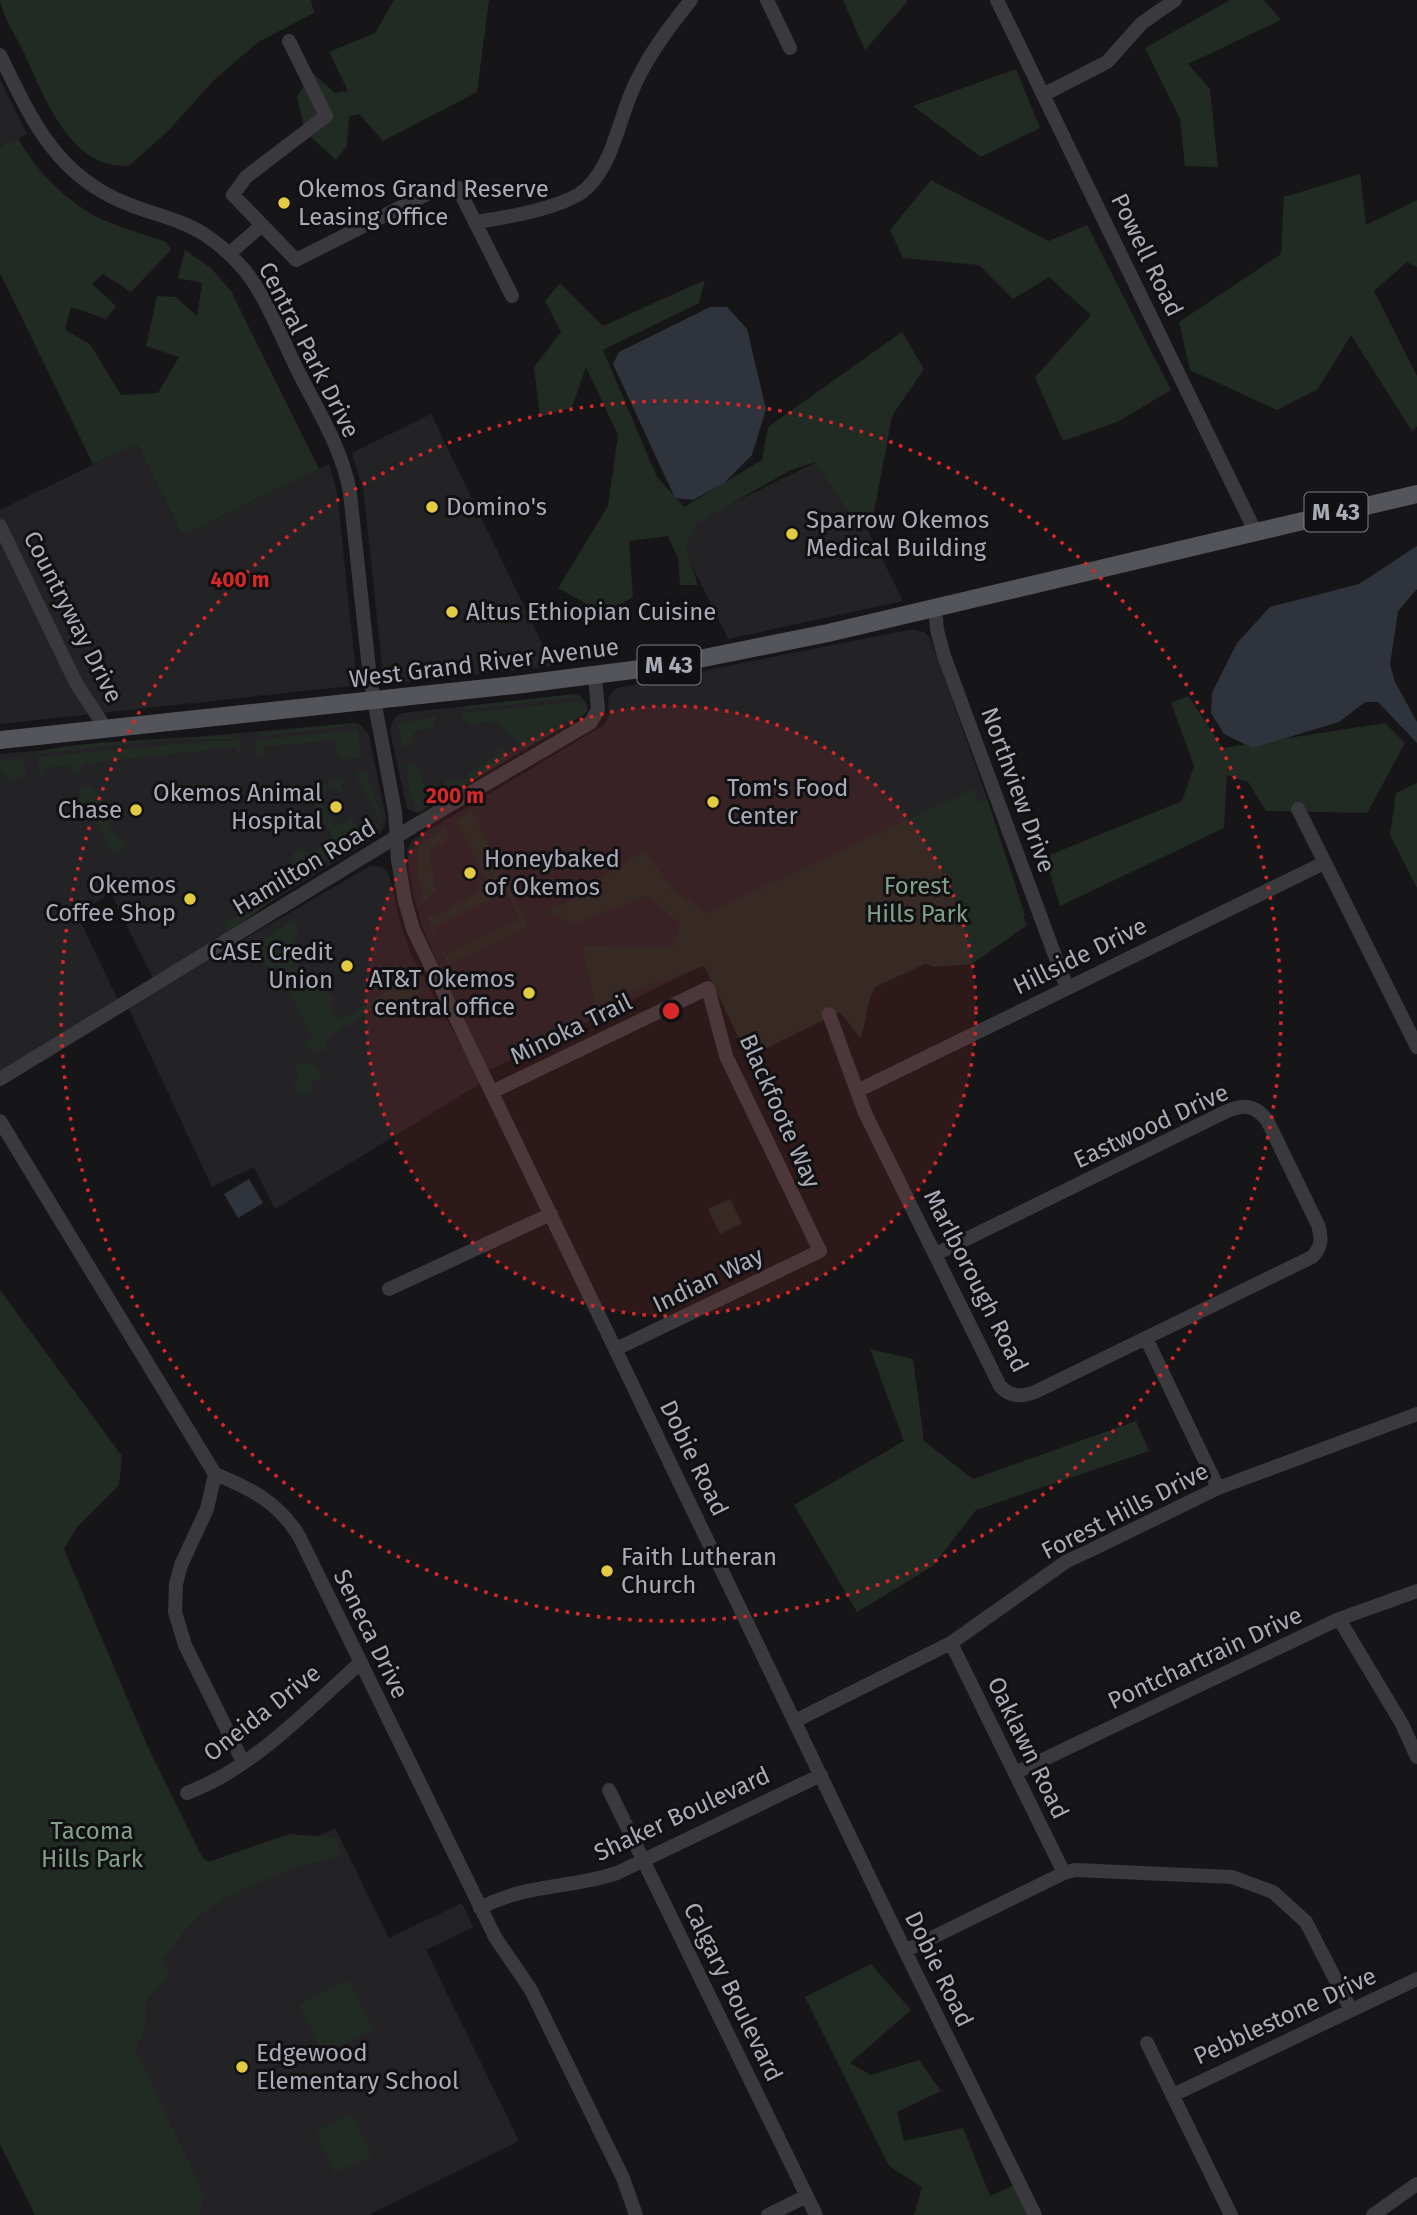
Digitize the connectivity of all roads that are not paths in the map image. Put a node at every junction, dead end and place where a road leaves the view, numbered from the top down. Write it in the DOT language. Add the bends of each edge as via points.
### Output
graph roads {
  1 [pos="691,0"];
  2 [pos="767,0"];
  3 [pos="997,0"];
  4 [pos="1175,0"];
  5 [pos="289,41"];
  6 [pos="790,48"];
  7 [pos="0,55"];
  8 [pos="1043,94"];
  9 [pos="476,222"];
  10 [pos="262,225"];
  11 [pos="229,254"];
  12 [pos="512,296"];
  13 [pos="1417,494"];
  14 [pos="0,526"];
  15 [pos="1255,531"];
  16 [pos="935,607"];
  17 [pos="594,676"];
  18 [pos="374,701"];
  19 [pos="106,729"];
  20 [pos="0,740"];
  21 [pos="1298,809"];
  22 [pos="397,837"];
  23 [pos="1324,863"];
  24 [pos="708,988"];
  25 [pos="1067,988"];
  26 [pos="828,1014"];
  27 [pos="1417,1047"];
  28 [pos="0,1079"];
  29 [pos="856,1091"];
  30 [pos="492,1092"];
  31 [pos="0,1121"];
  32 [pos="551,1214"];
  33 [pos="820,1251"];
  34 [pos="936,1254"];
  35 [pos="389,1289"];
  36 [pos="1146,1338"];
  37 [pos="616,1349"];
  38 [pos="1417,1414"];
  39 [pos="215,1474"];
  40 [pos="1218,1488"];
  41 [pos="1417,1591"];
  42 [pos="1339,1619"];
  43 [pos="951,1643"];
  44 [pos="360,1663"];
  45 [pos="795,1721"];
  46 [pos="1417,1757"];
  47 [pos="243,1762"];
  48 [pos="1015,1773"];
  49 [pos="821,1775"];
  50 [pos="608,1790"];
  51 [pos="187,1793"];
  52 [pos="644,1861"];
  53 [pos="1064,1872"];
  54 [pos="480,1908"];
  55 [pos="905,1951"];
  56 [pos="1417,1979"];
  57 [pos="1351,2010"];
  58 [pos="1147,2043"];
  59 [pos="1172,2095"];
  60 [pos="1417,2184"];
  61 [pos="807,2196"];
  62 [pos="636,2215"];
  63 [pos="768,2215"];
  64 [pos="816,2215"];
  65 [pos="1035,2215"];
  66 [pos="1231,2215"];
  67 [pos="1373,2215"];
  1 -- 9 [label="street" via="637,80 609,158 587,189 550,207"];
  2 -- 6 [label="street"];
  3 -- 8 [label="street, Powell Road"];
  4 -- 8 [label="street" via="1142,23 1107,62"];
  5 -- 10 [label="street" via="326,116 246,177 233,195"];
  7 -- 11 [label="street, Central Park Drive" via="39,132 78,175 121,201 179,220"];
  8 -- 15 [label="street, Powell Road"];
  9 -- 10 [label="street" via="458,188 433,191 296,260"];
  9 -- 12 [label="street"];
  10 -- 11 [label="street"];
  11 -- 18 [label="street, Central Park Drive" via="263,299 345,470"];
  13 -- 15 [label="main road, West Grand River Avenue / M 43"];
  14 -- 19 [label="street, Countryway Drive" via="76,683"];
  15 -- 16 [label="main road, West Grand River Avenue / M 43"];
  16 -- 17 [label="main road, West Grand River Avenue / M 43" via="795,640"];
  16 -- 25 [label="street, Northview Drive" via="944,656"];
  17 -- 18 [label="main road, West Grand River Avenue / M 43"];
  17 -- 22 [label="street, Hamilton Road" via="598,710 590,723"];
  18 -- 19 [label="main road, West Grand River Avenue / M 43"];
  18 -- 22 [label="street, Dobie Road"];
  19 -- 20 [label="main road, West Grand River Avenue / M 43"];
  21 -- 23 [label="street"];
  22 -- 28 [label="street, Hamilton Road"];
  22 -- 30 [label="street, Dobie Road" via="413,929"];
  23 -- 25 [label="street, Hillside Drive"];
  23 -- 27 [label="street"];
  24 -- 30 [label="street, Minoka Trail"];
  24 -- 33 [label="street, Blackfoote Way" via="726,1056"];
  25 -- 29 [label="street, Hillside Drive"];
  26 -- 29 [label="street, Marlborough Road"];
  29 -- 34 [label="street, Marlborough Road"];
  30 -- 32 [label="street, Dobie Road"];
  31 -- 39 [label="street"];
  32 -- 35 [label="street"];
  32 -- 37 [label="street, Dobie Road"];
  33 -- 37 [label="street, Indian Way"];
  34 -- 36 [label="street, Marlborough Road" via="1000,1385 1016,1396 1035,1392"];
  34 -- 36 [label="street, Eastwood Drive" via="1235,1108 1256,1108 1267,1119 1318,1224 1319,1250"];
  36 -- 40 [label="street"];
  37 -- 45 [label="street, Dobie Road"];
  38 -- 40 [label="street, Forest Hills Drive"];
  39 -- 44 [label="street, Seneca Drive" via="260,1494 286,1517"];
  39 -- 47 [label="street" via="207,1509 181,1565 176,1612 185,1645"];
  40 -- 43 [label="street, Forest Hills Drive" via="1068,1561"];
  41 -- 42 [label="street, Pontchartrain Drive"];
  42 -- 46 [label="street"];
  42 -- 48 [label="street, Pontchartrain Drive"];
  43 -- 45 [label="street, Forest Hills Drive"];
  43 -- 48 [label="street, Oaklawn Road"];
  44 -- 47 [label="street, Oneida Drive"];
  44 -- 54 [label="street, Seneca Drive"];
  45 -- 49 [label="street, Dobie Road"];
  47 -- 51 [label="street, Oneida Drive"];
  48 -- 53 [label="street, Oaklawn Road"];
  49 -- 52 [label="street, Shaker Boulevard"];
  49 -- 55 [label="street, Dobie Road"];
  50 -- 52 [label="street, Calgary Boulevard"];
  52 -- 54 [label="street, Shaker Boulevard" via="588,1881 519,1892"];
  52 -- 61 [label="street, Calgary Boulevard"];
  53 -- 55 [label="street"];
  53 -- 57 [label="street" via="1232,1877 1273,1892 1306,1922"];
  54 -- 62 [label="street, Seneca Drive" via="531,1990 623,2178"];
  55 -- 65 [label="street, Dobie Road"];
  56 -- 57 [label="street, Pebblestone Drive"];
  57 -- 59 [label="street, Pebblestone Drive"];
  58 -- 59 [label="street"];
  59 -- 66 [label="street"];
  60 -- 67 [label="street"];
  61 -- 63 [label="street"];
  61 -- 64 [label="street, Calgary Boulevard"];
}
